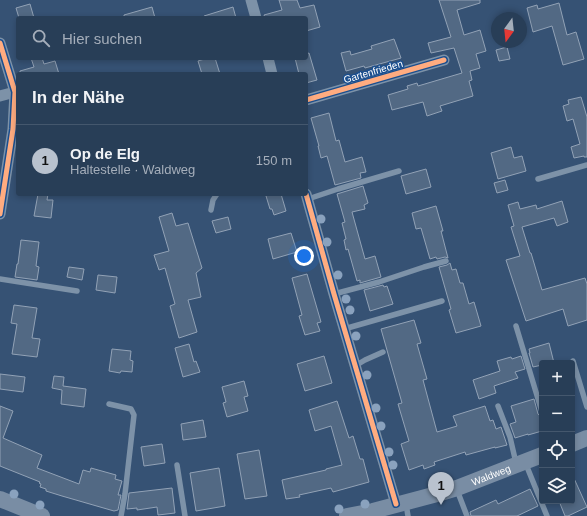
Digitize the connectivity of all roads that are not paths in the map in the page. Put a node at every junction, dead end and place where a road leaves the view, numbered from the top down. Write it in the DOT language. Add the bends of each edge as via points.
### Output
graph roads {
  1 [pos="251,0"];
  2 [pos="255,16"];
  3 [pos="0,43"];
  4 [pos="268,60"];
  5 [pos="444,60"];
  6 [pos="272,72"];
  7 [pos="15,92"];
  8 [pos="0,96"];
  9 [pos="308,99"];
  10 [pos="16,107"];
  11 [pos="587,165"];
  12 [pos="399,171"];
  13 [pos="538,179"];
  14 [pos="216,196"];
  15 [pos="307,197"];
  16 [pos="211,210"];
  17 [pos="0,214"];
  18 [pos="446,261"];
  19 [pos="0,279"];
  20 [pos="76,292"];
  21 [pos="334,294"];
  22 [pos="442,301"];
  23 [pos="516,326"];
  24 [pos="344,329"];
  25 [pos="382,352"];
  26 [pos="356,366"];
  27 [pos="575,368"];
  28 [pos="539,402"];
  29 [pos="109,404"];
  30 [pos="498,406"];
  31 [pos="587,407"];
  32 [pos="587,438"];
  33 [pos="575,443"];
  34 [pos="539,456"];
  35 [pos="521,463"];
  36 [pos="177,465"];
  37 [pos="457,488"];
  38 [pos="0,499"];
  39 [pos="404,507"];
  40 [pos="353,515"];
  41 [pos="42,516"];
  42 [pos="122,516"];
  43 [pos="185,516"];
  44 [pos="467,516"];
  45 [pos="547,516"];
  1 -- 2 [label="street"];
  3 -- 7 [label="street"];
  4 -- 6 [label="street"];
  5 -- 9 [label="street, Gartenfrieden"];
  7 -- 8 [label="street"];
  7 -- 10 [label="street"];
  10 -- 17 [label="street"];
  11 -- 13 [label="lane"];
  12 -- 15 [label="lane"];
  14 -- 16 [label="lane"];
  15 -- 21 [label="street"];
  18 -- 21 [label="lane"];
  19 -- 20 [label="lane"];
  21 -- 24 [label="street"];
  22 -- 24 [label="lane"];
  23 -- 28 [label="lane"];
  24 -- 26 [label="street"];
  25 -- 26 [label="lane"];
  26 -- 39 [label="street"];
  27 -- 31 [label="lane"];
  29 -- 42 [label="lane" via="131,409 134,415"];
  30 -- 35 [label="lane"];
  32 -- 33 [label="main road"];
  34 -- 35 [label="main road, Waldweg"];
  35 -- 37 [label="main road, Waldweg"];
  35 -- 45 [label="lane"];
  36 -- 43 [label="lane"];
  37 -- 39 [label="main road, Waldweg"];
  37 -- 44 [label="lane"];
  38 -- 41 [label="main road"];
  39 -- 40 [label="main road, Waldweg"];
}
